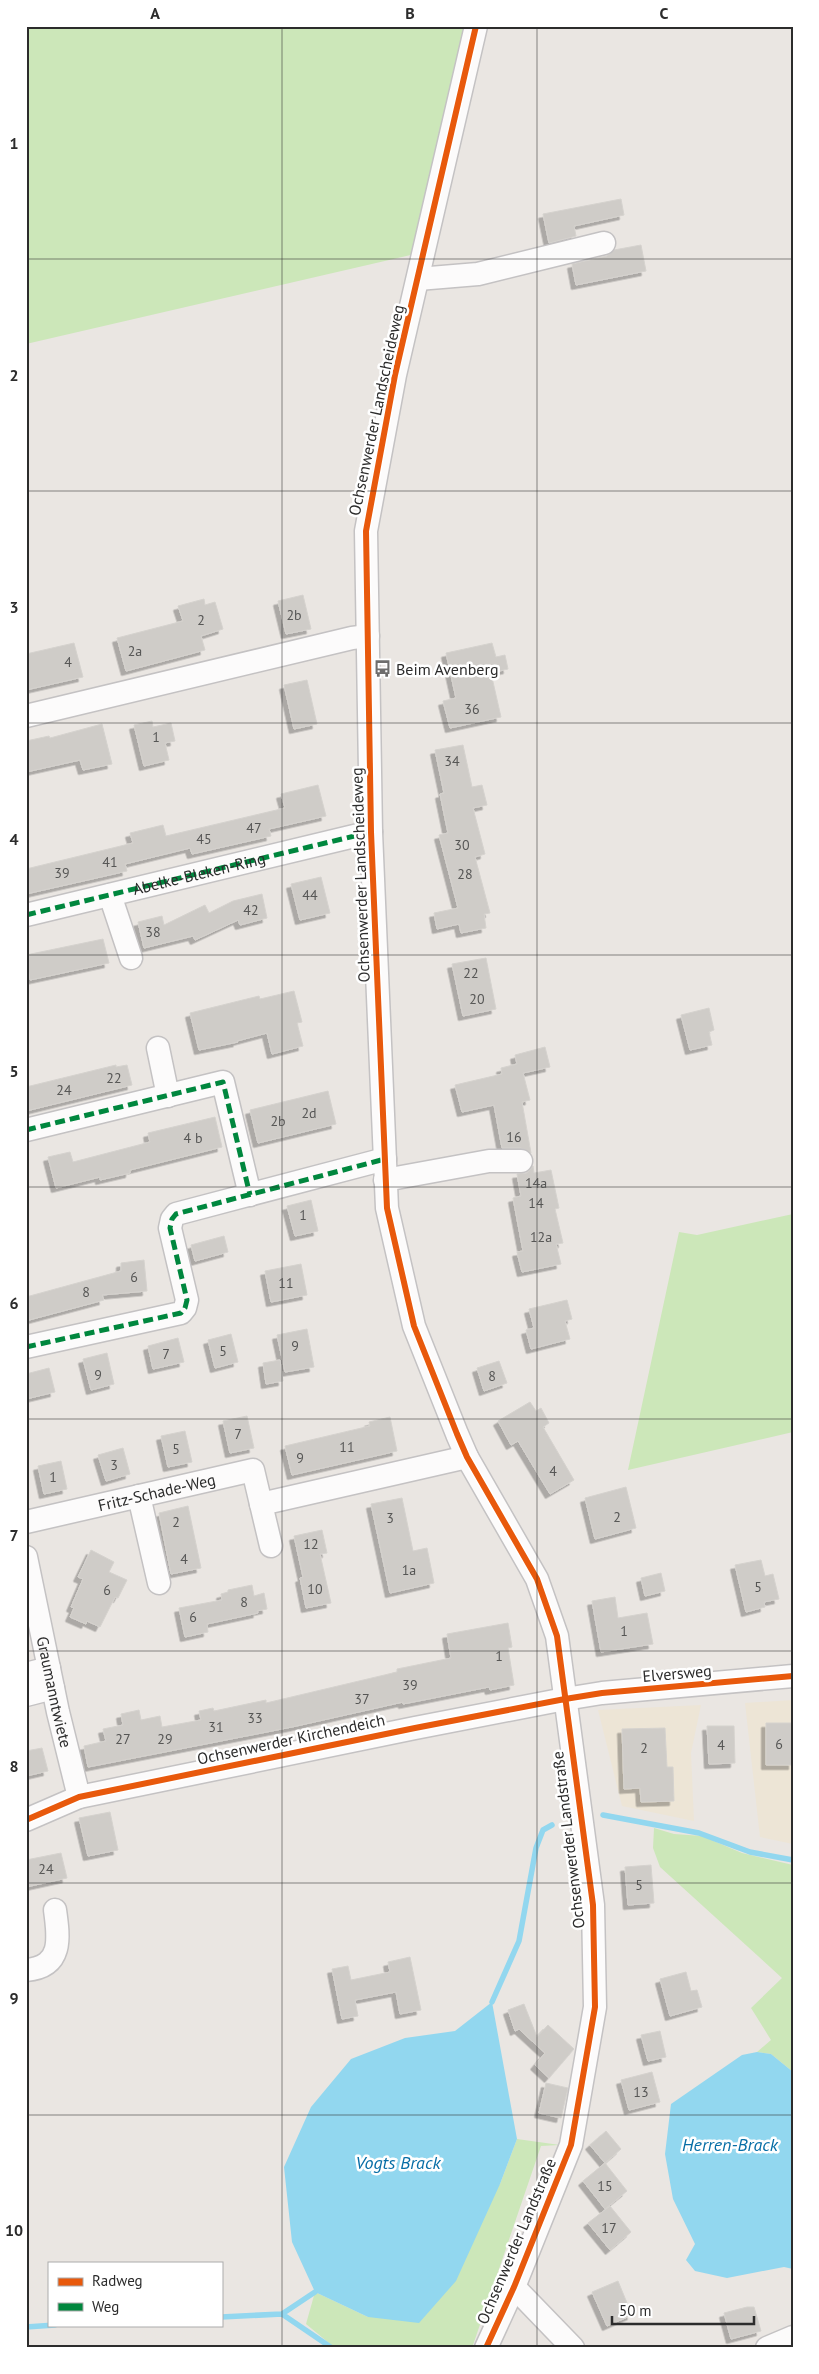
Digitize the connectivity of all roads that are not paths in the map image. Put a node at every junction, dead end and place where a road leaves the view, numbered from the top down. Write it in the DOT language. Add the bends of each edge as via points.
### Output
graph roads {
  1 [pos="476,26"];
  2 [pos="604,243"];
  3 [pos="418,279"];
  4 [pos="368,636"];
  5 [pos="26,716"];
  6 [pos="371,832"];
  7 [pos="110,894"];
  8 [pos="26,915"];
  9 [pos="131,958"];
  10 [pos="158,1048"];
  11 [pos="168,1096"];
  12 [pos="26,1130"];
  13 [pos="521,1161"];
  14 [pos="385,1170"];
  15 [pos="250,1195"];
  16 [pos="26,1347"];
  17 [pos="467,1457"];
  18 [pos="138,1496"];
  19 [pos="261,1504"];
  20 [pos="26,1522"];
  21 [pos="271,1546"];
  22 [pos="26,1557"];
  23 [pos="159,1583"];
  24 [pos="26,1674"];
  25 [pos="793,1676"];
  26 [pos="51,1678"];
  27 [pos="26,1695"];
  28 [pos="565,1699"];
  29 [pos="79,1797"];
  30 [pos="26,1820"];
  31 [pos="55,1910"];
  32 [pos="26,1970"];
  33 [pos="514,2287"];
  34 [pos="793,2337"];
  35 [pos="486,2348"];
  36 [pos="573,2348"];
  37 [pos="767,2348"];
  1 -- 3 [label="street, Ochsenwerder Landscheideweg"];
  2 -- 3 [label="street" via="478,274"];
  3 -- 4 [label="street, Ochsenwerder Landscheideweg" via="395,375 366,531"];
  4 -- 5 [label="street"];
  4 -- 6 [label="street, Ochsenwerder Landscheideweg"];
  6 -- 7 [label="street, Abelke-Bleken-Ring"];
  6 -- 14 [label="street, Ochsenwerder Landscheideweg"];
  7 -- 8 [label="street, Abelke-Bleken-Ring"];
  7 -- 9 [label="street"];
  10 -- 11 [label="street"];
  11 -- 12 [label="street"];
  11 -- 15 [label="street" via="223,1082"];
  13 -- 14 [label="street"];
  14 -- 15 [label="street"];
  14 -- 17 [label="street, Ochsenwerder Landscheideweg" via="387,1208 414,1326"];
  15 -- 16 [label="street" via="174,1216 170,1228 186,1300 181,1313"];
  17 -- 19 [label="street"];
  17 -- 28 [label="street, Ochsenwerder Landscheideweg" via="536,1578 557,1636"];
  18 -- 19 [label="street, Fritz-Schade-Weg" via="253,1470"];
  18 -- 20 [label="street, Fritz-Schade-Weg"];
  18 -- 23 [label="street"];
  19 -- 21 [label="street, Fritz-Schade-Weg"];
  22 -- 26 [label="street, Graumanntwiete"];
  24 -- 26 [label="street"];
  25 -- 28 [label="street, Elversweg"];
  26 -- 27 [label="street"];
  26 -- 29 [label="street, Graumanntwiete"];
  28 -- 29 [label="street, Ochsenwerder Kirchendeich"];
  28 -- 33 [label="street, Ochsenwerder Landstraße" via="593,1905 595,2007 571,2146"];
  29 -- 30 [label="street, Ochsenwerder Kirchendeich"];
  31 -- 32 [label="street" via="58,1948 45,1964"];
  33 -- 35 [label="street, Ochsenwerder Landstraße"];
  33 -- 36 [label="street"];
  34 -- 37 [label="street"];
}
